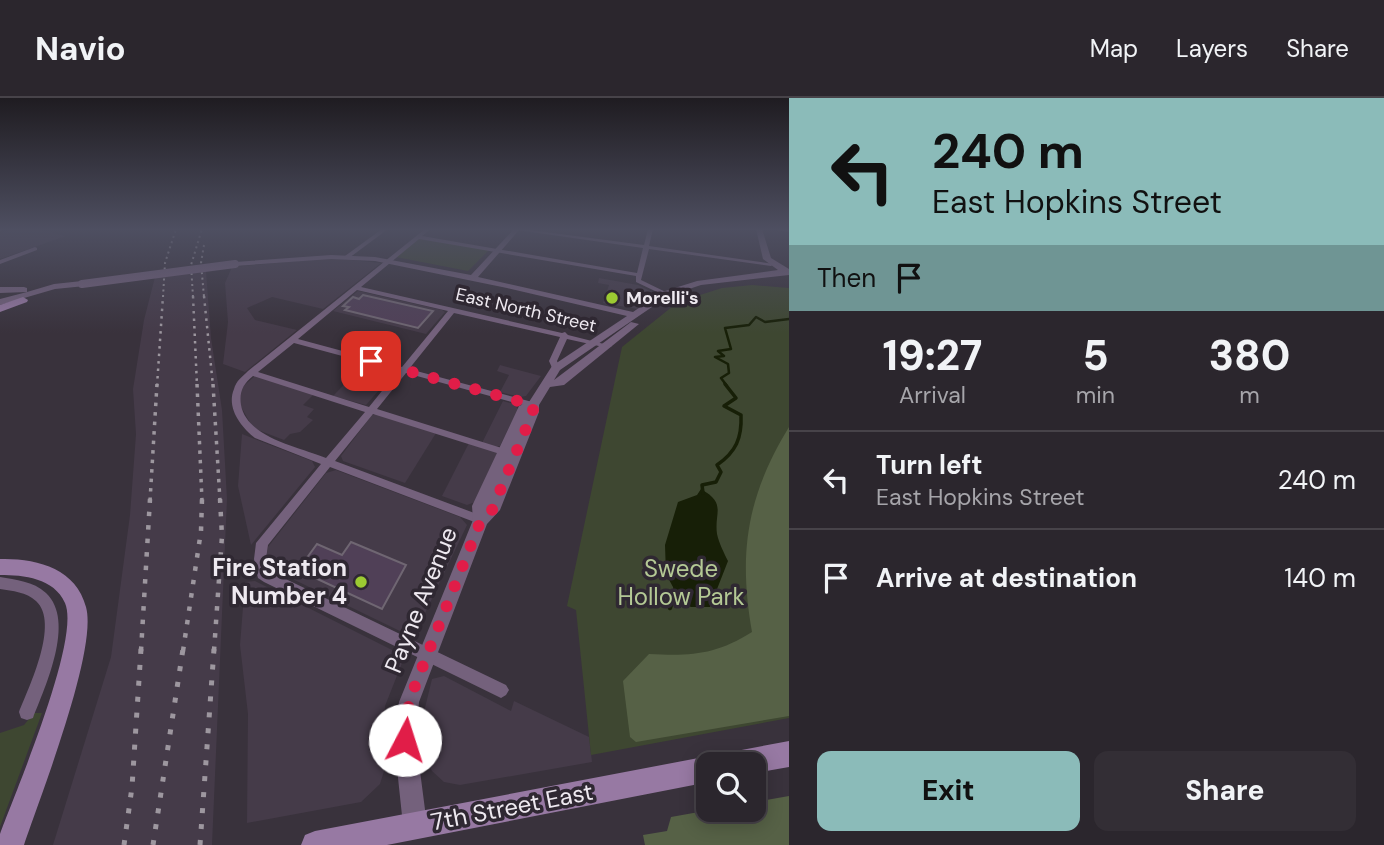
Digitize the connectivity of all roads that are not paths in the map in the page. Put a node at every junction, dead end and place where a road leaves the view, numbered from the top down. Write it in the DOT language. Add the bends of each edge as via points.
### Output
graph roads {
  1 [pos="236,264"];
  2 [pos="384,264"];
  3 [pos="409,264"];
  4 [pos="486,264"];
  5 [pos="576,264"];
  6 [pos="642,264"];
  7 [pos="771,264"];
  8 [pos="788,273"];
  9 [pos="639,275"];
  10 [pos="475,277"];
  11 [pos="82,284"];
  12 [pos="54,287"];
  13 [pos="356,288"];
  14 [pos="0,291"];
  15 [pos="669,296"];
  16 [pos="19,299"];
  17 [pos="0,302"];
  18 [pos="0,309"];
  19 [pos="453,310"];
  20 [pos="640,315"];
  21 [pos="565,334"];
  22 [pos="293,340"];
  23 [pos="596,341"];
  24 [pos="608,346"];
  25 [pos="556,368"];
  26 [pos="403,370"];
  27 [pos="251,373"];
  28 [pos="548,384"];
  29 [pos="533,405"];
  30 [pos="370,410"];
  31 [pos="504,452"];
  32 [pos="328,462"];
  33 [pos="481,520"];
  34 [pos="0,567"];
  35 [pos="0,583"];
  36 [pos="427,656"];
  37 [pos="501,690"];
  38 [pos="27,712"];
  39 [pos="696,772"];
  40 [pos="415,825"];
  41 [pos="10,845"];
  42 [pos="314,845"];
  1 -- 11 [label="street, bridge"];
  2 -- 13 [label="street"];
  3 -- 10 [label="street"];
  4 -- 10 [label="street"];
  5 -- 9 [label="street"];
  6 -- 9 [label="street"];
  7 -- 8 [label="street"];
  8 -- 15 [label="street, Payne Avenue"];
  9 -- 15 [label="street" via="640,283"];
  10 -- 20 [label="street"];
  11 -- 12 [label="street"];
  11 -- 16 [label="street"];
  12 -- 14 [label="street"];
  12 -- 16 [label="street"];
  13 -- 19 [label="street, East North Street"];
  13 -- 22 [label="street"];
  14 -- 16 [label="main road"];
  15 -- 20 [label="street, Payne Avenue"];
  16 -- 17 [label="street"];
  16 -- 18 [label="main road"];
  19 -- 21 [label="street, East North Street"];
  19 -- 26 [label="street"];
  20 -- 23 [label="street, Payne Avenue"];
  20 -- 24 [label="street, Payne Avenue"];
  21 -- 23 [label="street, East North Street"];
  21 -- 25 [label="street, Payne Avenue" via="553,360"];
  22 -- 26 [label="street"];
  22 -- 27 [label="street"];
  23 -- 24 [label="street, East North Street"];
  23 -- 25 [label="street, Payne Avenue"];
  24 -- 28 [label="street, Payne Avenue" via="560,383"];
  25 -- 28 [label="street, Payne Avenue"];
  26 -- 29 [label="street"];
  26 -- 30 [label="street"];
  27 -- 30 [label="street"];
  27 -- 32 [label="street" via="237,386 237,409 252,432"];
  28 -- 29 [label="street, Payne Avenue"];
  29 -- 31 [label="street, Payne Avenue" via="523,409"];
  29 -- 33 [label="street, Payne Avenue" via="492,510"];
  30 -- 31 [label="street"];
  30 -- 32 [label="street"];
  31 -- 33 [label="street, Payne Avenue" via="480,506"];
  32 -- 33 [label="street"];
  32 -- 36 [label="street" via="262,542 263,574"];
  33 -- 36 [label="street, Payne Avenue"];
  34 -- 41 [label="main road" via="30,567 57,578 71,594 78,618 74,651"];
  35 -- 38 [label="street" via="32,588 53,618 50,652"];
  36 -- 37 [label="street"];
  36 -- 40 [label="street, Payne Avenue" via="409,702 405,727"];
  39 -- 40 [label="main road, 7th Street East"];
  40 -- 42 [label="main road, 7th Street East"];
}
